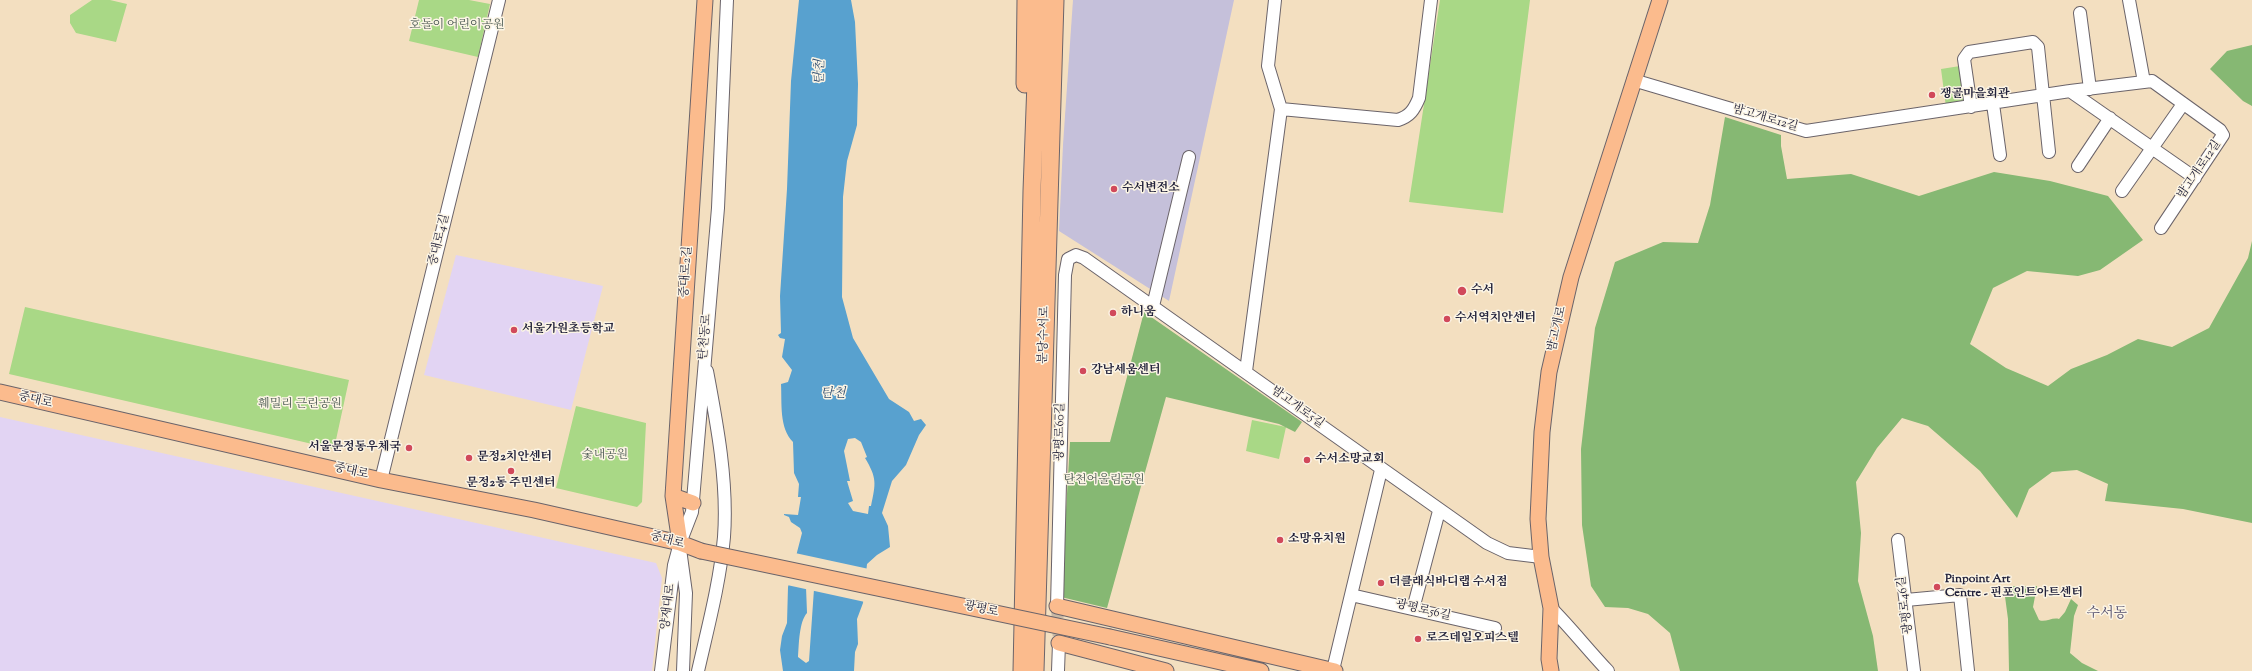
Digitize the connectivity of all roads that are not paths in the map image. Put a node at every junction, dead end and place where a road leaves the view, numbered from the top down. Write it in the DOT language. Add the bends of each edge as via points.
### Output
graph roads {
  1 [pos="499,0"];
  2 [pos="705,0"];
  3 [pos="727,0"];
  4 [pos="1026,0"];
  5 [pos="1039,0"];
  6 [pos="1055,0"];
  7 [pos="1064,0"];
  8 [pos="1275,0"];
  9 [pos="1431,0"];
  10 [pos="1660,0"];
  11 [pos="2129,0"];
  12 [pos="2080,13"];
  13 [pos="1053,72"];
  14 [pos="1633,80"];
  15 [pos="2144,82"];
  16 [pos="2090,89"];
  17 [pos="2070,91"];
  18 [pos="2043,96"];
  19 [pos="1993,104"];
  20 [pos="2183,104"];
  21 [pos="1971,107"];
  22 [pos="1281,109"];
  23 [pos="2110,118"];
  24 [pos="2152,148"];
  25 [pos="2049,152"];
  26 [pos="2000,155"];
  27 [pos="1189,157"];
  28 [pos="2078,166"];
  29 [pos="2195,178"];
  30 [pos="1032,191"];
  31 [pos="2122,192"];
  32 [pos="2161,228"];
  33 [pos="1068,259"];
  34 [pos="1153,306"];
  35 [pos="704,354"];
  36 [pos="1246,371"];
  37 [pos="0,392"];
  38 [pos="1381,470"];
  39 [pos="381,480"];
  40 [pos="672,496"];
  41 [pos="693,503"];
  42 [pos="1439,511"];
  43 [pos="1898,540"];
  44 [pos="680,543"];
  45 [pos="702,551"];
  46 [pos="1541,558"];
  47 [pos="1351,595"];
  48 [pos="1906,600"];
  49 [pos="1057,606"];
  50 [pos="1551,608"];
  51 [pos="1413,609"];
  52 [pos="1102,616"];
  53 [pos="1495,628"];
  54 [pos="1059,643"];
  55 [pos="1105,656"];
  56 [pos="661,671"];
  57 [pos="683,671"];
  58 [pos="698,671"];
  59 [pos="1022,671"];
  60 [pos="1035,671"];
  61 [pos="1058,671"];
  62 [pos="1166,671"];
  63 [pos="1261,671"];
  64 [pos="1334,671"];
  65 [pos="1551,671"];
  66 [pos="1608,671"];
  67 [pos="1914,671"];
  68 [pos="1968,671"];
  1 -- 39 [label="street, 중대로4길"];
  2 -- 40 [label="main road, 중대로2길"];
  3 -- 35 [label="street, 탄천동로" via="718,208"];
  4 -- 30 [label="highway" via="1025,124"];
  5 -- 30 [label="highway, 분당수서로"];
  6 -- 13 [label="highway, 분당수서로"];
  7 -- 13 [label="highway"];
  8 -- 22 [label="street" via="1268,66"];
  9 -- 22 [label="street" via="1419,98 1408,117 1398,120"];
  10 -- 14 [label="main road, 밤고개로"];
  11 -- 15 [label="street"];
  12 -- 16 [label="street"];
  13 -- 60 [label="highway, 분당수서로"];
  14 -- 21 [label="street, 밤고개로12길" via="1806,131"];
  14 -- 46 [label="main road, 밤고개로" via="1571,277 1549,372 1539,483"];
  15 -- 16 [label="street, 밤고개로12길"];
  15 -- 20 [label="street, 밤고개로12길" via="2152,81"];
  16 -- 17 [label="street, 밤고개로12길"];
  17 -- 18 [label="street, 밤고개로12길"];
  17 -- 23 [label="street"];
  18 -- 19 [label="street, 밤고개로12길"];
  18 -- 21 [label="street" via="2038,47 2033,42 1969,52 1966,55 1964,59"];
  18 -- 25 [label="street"];
  19 -- 21 [label="street, 밤고개로12길"];
  19 -- 26 [label="street"];
  20 -- 24 [label="street"];
  20 -- 29 [label="street, 밤고개로12길" via="2222,134 2222,139"];
  22 -- 36 [label="street"];
  23 -- 24 [label="street"];
  23 -- 28 [label="street"];
  24 -- 29 [label="street"];
  24 -- 31 [label="street"];
  27 -- 34 [label="street"];
  29 -- 32 [label="street, 밤고개로12길"];
  30 -- 59 [label="highway, 분당수서로"];
  33 -- 34 [label="street, 밤고개로5길" via="1076,255 1084,258"];
  33 -- 49 [label="street, 광평로60길" via="1065,275"];
  34 -- 36 [label="street, 밤고개로5길"];
  35 -- 41 [label="street, 탄천동로"];
  35 -- 58 [label="street" via="715,413 723,490 724,536 720,568"];
  36 -- 38 [label="street, 밤고개로5길"];
  37 -- 39 [label="main road, 중대로"];
  38 -- 42 [label="street, 밤고개로5길"];
  38 -- 47 [label="street"];
  39 -- 44 [label="main road, 중대로" via="534,510"];
  40 -- 41 [label="main road"];
  40 -- 44 [label="main road, 중대로2길"];
  41 -- 44 [label="street, 탄천동로"];
  42 -- 46 [label="street, 밤고개로5길" via="1486,543 1508,554"];
  42 -- 51 [label="street"];
  43 -- 48 [label="street, 광평로46길"];
  44 -- 45 [label="main road, 중대로"];
  44 -- 56 [label="street, 양재대로" via="674,565"];
  44 -- 57 [label="street, 탄천동로" via="686,593"];
  45 -- 63 [label="main road, 광평로, bridge"];
  46 -- 50 [label="main road, 밤고개로"];
  47 -- 51 [label="street, 광평로56길"];
  47 -- 64 [label="street"];
  48 -- 67 [label="street, 광평로46길"];
  48 -- 68 [label="street" via="1960,595"];
  49 -- 52 [label="main road"];
  50 -- 65 [label="main road, 밤고개로"];
  50 -- 66 [label="street"];
  51 -- 53 [label="street, 광평로56길"];
  52 -- 55 [label="main road" via="1087,622 1083,629 1083,637 1088,645"];
  52 -- 64 [label="main road"];
  54 -- 55 [label="main road"];
  54 -- 61 [label="street"];
  55 -- 62 [label="main road"];
}
